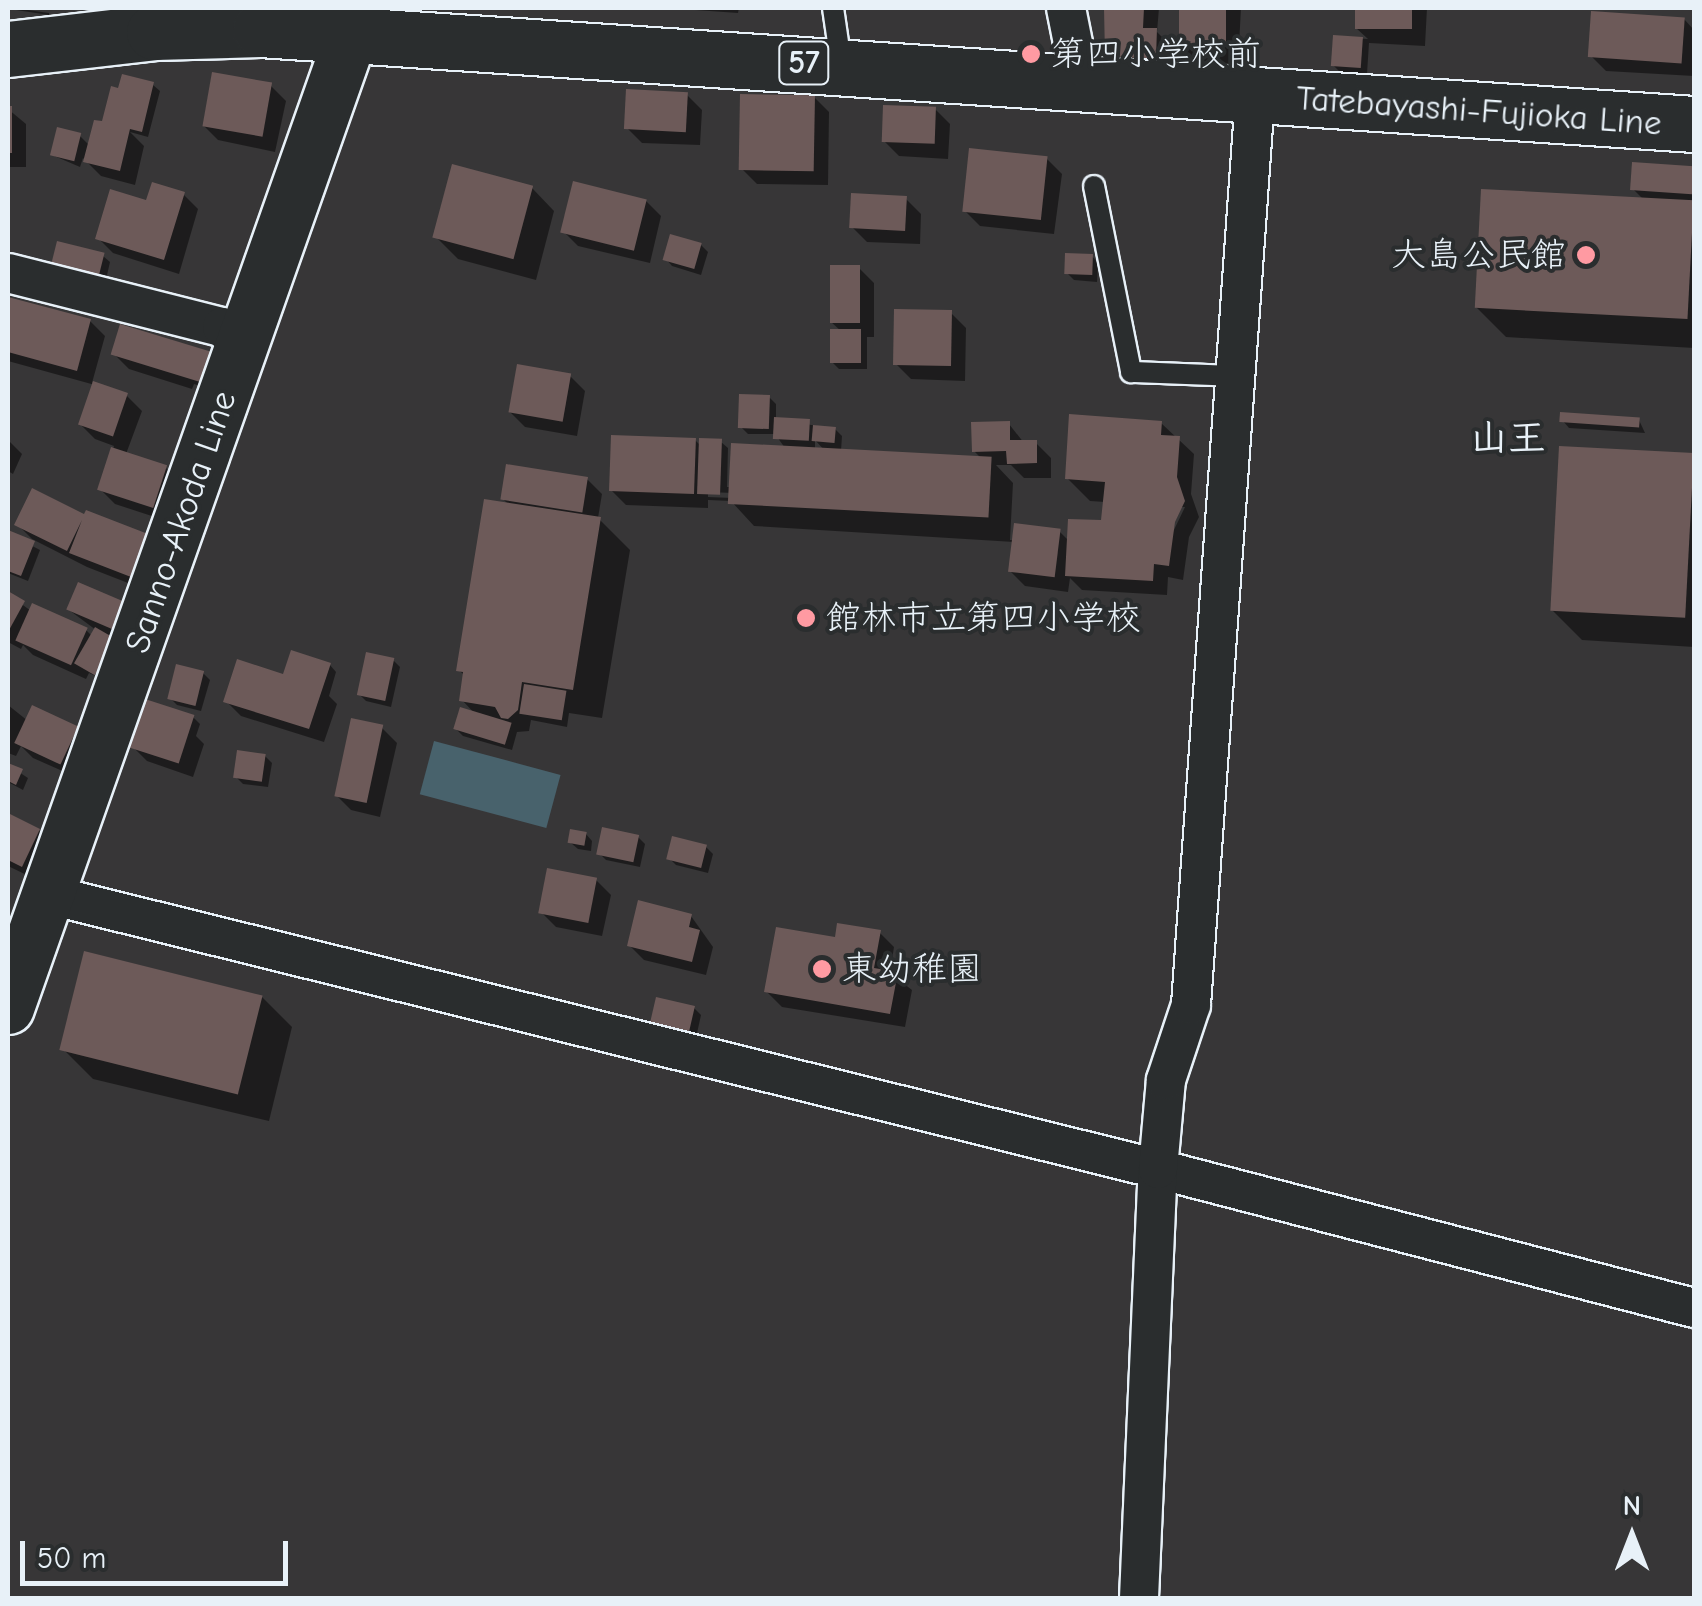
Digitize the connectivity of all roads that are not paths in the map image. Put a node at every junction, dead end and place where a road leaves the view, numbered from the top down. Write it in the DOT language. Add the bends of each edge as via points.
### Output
graph roads {
  1 [pos="833,8"];
  2 [pos="1066,8"];
  3 [pos="357,21"];
  4 [pos="8,49"];
  5 [pos="841,65"];
  6 [pos="1080,84"];
  7 [pos="1254,97"];
  8 [pos="1694,124"];
  9 [pos="1094,186"];
  10 [pos="8,273"];
  11 [pos="242,346"];
  12 [pos="1235,376"];
  13 [pos="50,895"];
  14 [pos="8,1008"];
  15 [pos="1158,1170"];
  16 [pos="1694,1308"];
  17 [pos="1139,1598"];
  1 -- 5 [label="lane"];
  2 -- 6 [label="street"];
  3 -- 4 [label="main road, Tatebayashi-Fujioka Line / 57" via="154,32"];
  3 -- 5 [label="main road, Tatebayashi-Fujioka Line / 57"];
  3 -- 11 [label="main road, Sanno-Akoda Line"];
  5 -- 6 [label="main road, Tatebayashi-Fujioka Line / 57"];
  6 -- 7 [label="main road, Tatebayashi-Fujioka Line / 57"];
  7 -- 8 [label="main road, Tatebayashi-Fujioka Line / 57"];
  7 -- 12 [label="street"];
  9 -- 12 [label="lane" via="1130,372"];
  10 -- 11 [label="street" via="222,328"];
  11 -- 13 [label="main road, Sanno-Akoda Line"];
  12 -- 15 [label="street" via="1191,1005 1166,1080"];
  13 -- 14 [label="main road, Sanno-Akoda Line"];
  13 -- 15 [label="street"];
  15 -- 16 [label="street"];
  15 -- 17 [label="street"];
}
